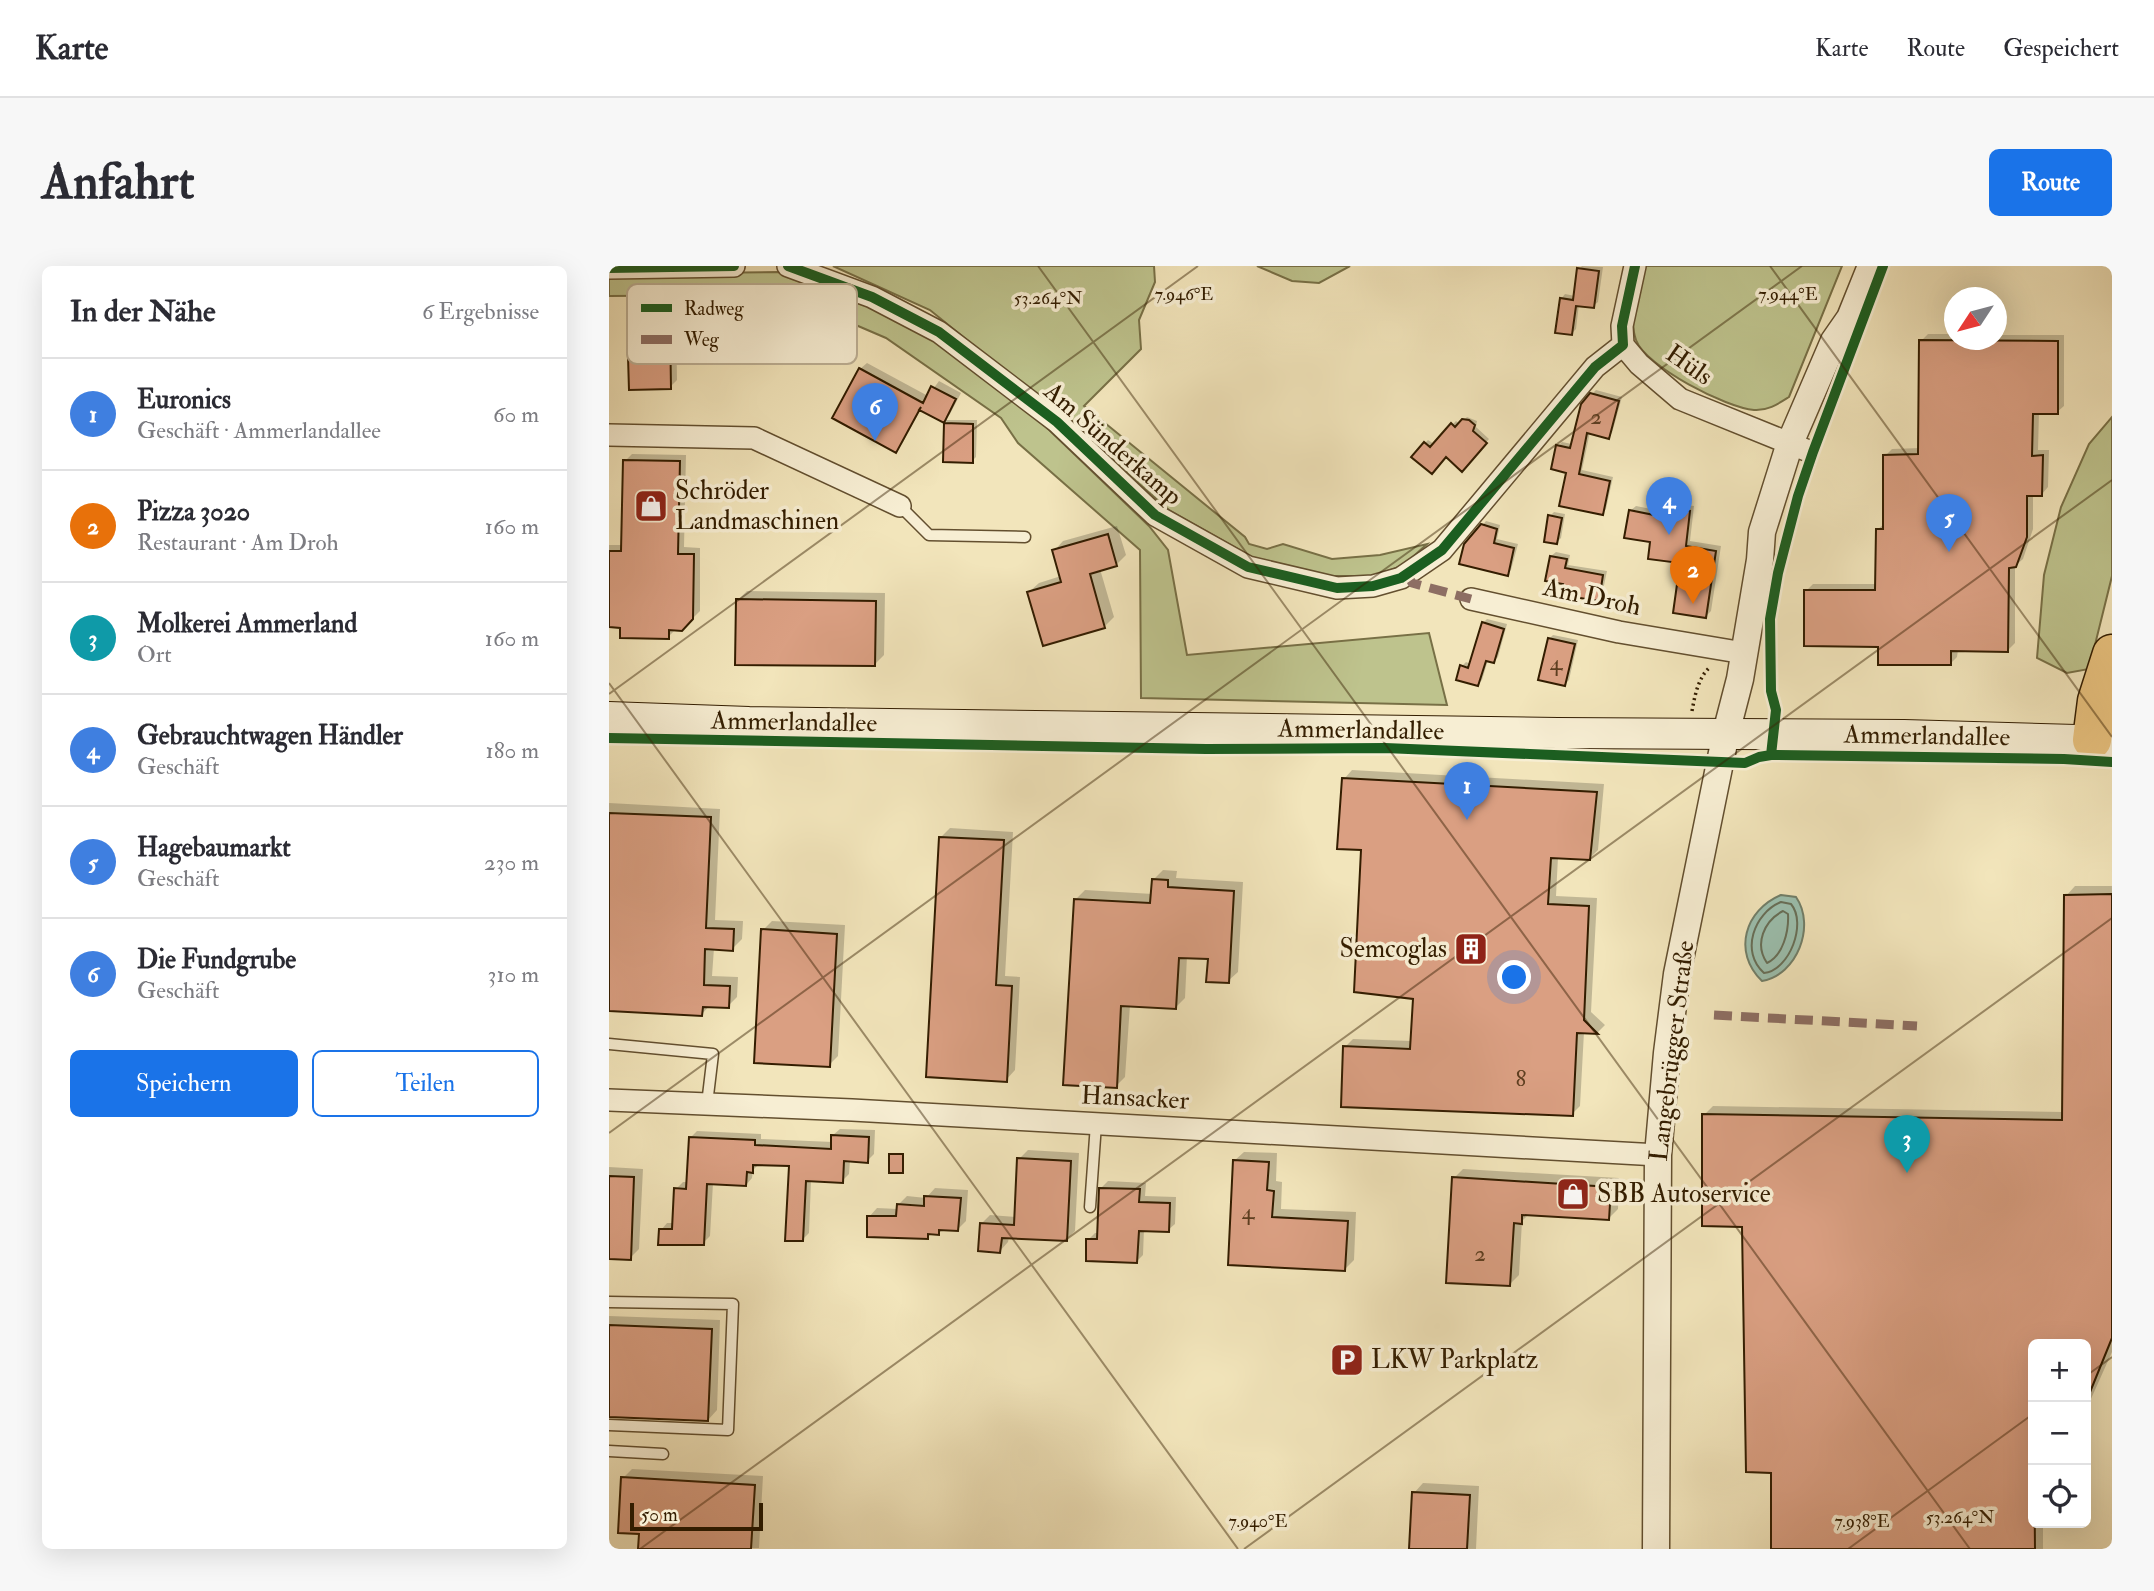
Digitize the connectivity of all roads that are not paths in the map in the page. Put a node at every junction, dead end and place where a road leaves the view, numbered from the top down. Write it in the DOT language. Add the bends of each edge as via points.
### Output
graph roads {
  1 [pos="734,266"];
  2 [pos="788,266"];
  3 [pos="1635,266"];
  4 [pos="1871,266"];
  5 [pos="609,268"];
  6 [pos="837,284"];
  7 [pos="857,291"];
  8 [pos="1623,345"];
  9 [pos="609,435"];
  10 [pos="1798,447"];
  11 [pos="901,506"];
  12 [pos="1025,537"];
  13 [pos="1471,599"];
  14 [pos="1736,652"];
  15 [pos="2112,654"];
  16 [pos="609,717"];
  17 [pos="1726,733"];
  18 [pos="2102,741"];
  19 [pos="609,1044"];
  20 [pos="609,1100"];
  21 [pos="707,1104"];
  22 [pos="1096,1124"];
  23 [pos="1658,1155"];
  24 [pos="1090,1207"];
  25 [pos="609,1302"];
  26 [pos="609,1425"];
  27 [pos="609,1451"];
  28 [pos="663,1454"];
  29 [pos="1656,1549"];
  1 -- 5 [label="street"];
  2 -- 6 [label="street, Am Sünderkamp"];
  3 -- 8 [label="street" via="1622,326"];
  4 -- 10 [label="street, Langebrügger Straße" via="1850,318 1845,346"];
  7 -- 8 [label="street, Am Sünderkamp" via="939,332 1057,422 1155,515 1248,567 1337,588 1373,586 1401,578 1442,550 1595,367"];
  8 -- 10 [label="street, Hüls" via="1680,399"];
  9 -- 11 [label="street" via="754,438"];
  10 -- 14 [label="street, Langebrügger Straße" via="1773,537 1760,560"];
  11 -- 12 [label="lane" via="929,535"];
  13 -- 14 [label="street, Am Droh"];
  14 -- 17 [label="street, Langebrügger Straße"];
  15 -- 18 [label="highway" via="2097,701"];
  16 -- 17 [label="main road, Ammerlandallee"];
  17 -- 18 [label="main road, Ammerlandallee"];
  17 -- 23 [label="street, Langebrügger Straße" via="1677,974"];
  19 -- 21 [label="lane" via="713,1054"];
  20 -- 21 [label="street, Hansacker"];
  21 -- 22 [label="street, Hansacker"];
  22 -- 23 [label="street, Hansacker"];
  22 -- 24 [label="lane"];
  23 -- 29 [label="street, Langebrügger Straße"];
  25 -- 26 [label="lane" via="733,1304 728,1430"];
  27 -- 28 [label="lane"];
}
